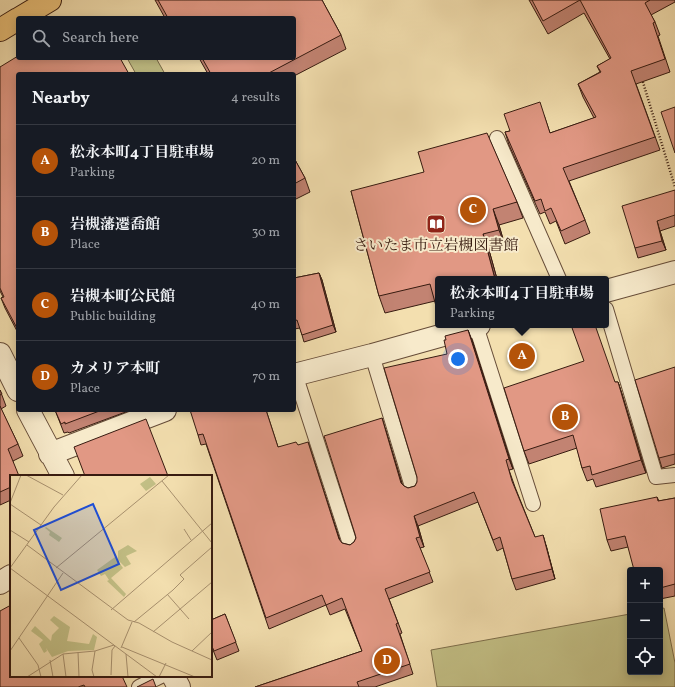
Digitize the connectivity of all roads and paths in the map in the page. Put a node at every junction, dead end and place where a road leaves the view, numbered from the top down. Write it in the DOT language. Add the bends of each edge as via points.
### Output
graph roads {
  1 [pos="50,0"];
  2 [pos="24,16"];
  3 [pos="16,21"];
  4 [pos="0,30"];
  5 [pos="642,78"];
  6 [pos="498,138"];
  7 [pos="675,187"];
  8 [pos="675,272"];
  9 [pos="558,276"];
  10 [pos="609,290"];
  11 [pos="609,319"];
  12 [pos="471,328"];
  13 [pos="479,328"];
  14 [pos="0,354"];
  15 [pos="372,355"];
  16 [pos="296,374"];
  17 [pos="296,380"];
  18 [pos="16,386"];
  19 [pos="29,412"];
  20 [pos="160,412"];
  21 [pos="50,454"];
  22 [pos="61,475"];
  23 [pos="675,475"];
  24 [pos="413,490"];
  25 [pos="533,504"];
  26 [pos="351,548"];
  27 [pos="10,577"];
  28 [pos="0,583"];
  29 [pos="159,677"];
  30 [pos="174,677"];
  31 [pos="139,687"];
  32 [pos="179,687"];
  1 -- 2 [label="highway"];
  3 -- 4 [label="highway"];
  5 -- 7 [label="path"];
  6 -- 9 [label="lane"];
  8 -- 10 [label="street"];
  11 -- 23 [label="lane" via="656,477"];
  12 -- 15 [label="street"];
  13 -- 25 [label="lane"];
  14 -- 18 [label="street"];
  15 -- 16 [label="street"];
  15 -- 24 [label="lane"];
  17 -- 26 [label="lane"];
  19 -- 21 [label="street"];
  20 -- 21 [label="street"];
  21 -- 22 [label="street"];
  27 -- 28 [label="street"];
  29 -- 31 [label="lane"];
  30 -- 32 [label="street"];
}
